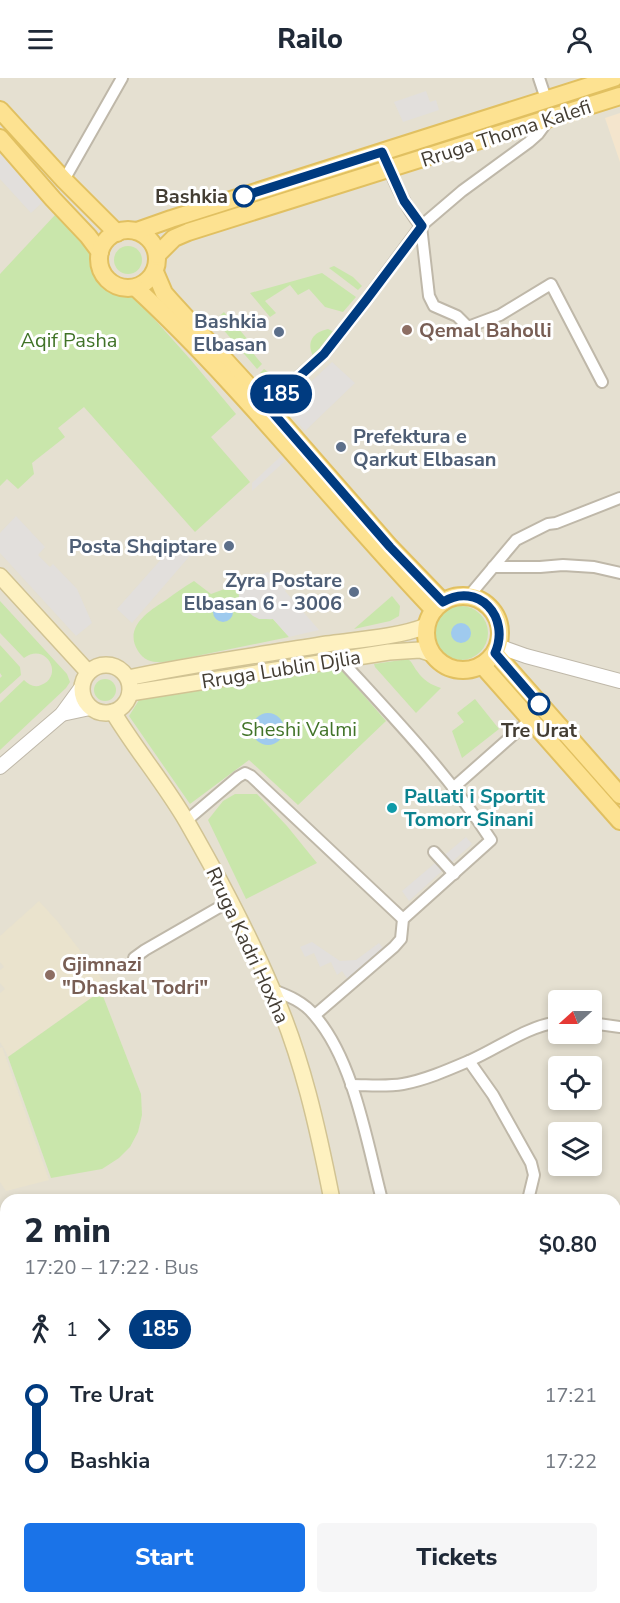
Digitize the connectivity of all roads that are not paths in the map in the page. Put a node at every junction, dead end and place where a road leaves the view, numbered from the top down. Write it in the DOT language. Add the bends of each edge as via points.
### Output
graph roads {
  1 [pos="122,78"];
  2 [pos="539,78"];
  3 [pos="614,78"];
  4 [pos="620,96"];
  5 [pos="546,99"];
  6 [pos="0,110"];
  7 [pos="549,119"];
  8 [pos="0,138"];
  9 [pos="382,152"];
  10 [pos="390,170"];
  11 [pos="64,180"];
  12 [pos="422,226"];
  13 [pos="137,231"];
  14 [pos="117,233"];
  15 [pos="100,252"];
  16 [pos="156,263"];
  17 [pos="136,288"];
  18 [pos="602,382"];
  19 [pos="263,410"];
  20 [pos="620,498"];
  21 [pos="493,567"];
  22 [pos="620,573"];
  23 [pos="0,576"];
  24 [pos="469,596"];
  25 [pos="438,606"];
  26 [pos="426,626"];
  27 [pos="494,651"];
  28 [pos="432,654"];
  29 [pos="340,660"];
  30 [pos="88,672"];
  31 [pos="620,673"];
  32 [pos="620,681"];
  33 [pos="129,685"];
  34 [pos="81,688"];
  35 [pos="90,708"];
  36 [pos="113,712"];
  37 [pos="62,714"];
  38 [pos="531,720"];
  39 [pos="0,767"];
  40 [pos="453,788"];
  41 [pos="620,795"];
  42 [pos="186,821"];
  43 [pos="620,821"];
  44 [pos="434,852"];
  45 [pos="454,874"];
  46 [pos="230,902"];
  47 [pos="404,919"];
  48 [pos="134,958"];
  49 [pos="273,990"];
  50 [pos="315,1015"];
  51 [pos="548,1025"];
  52 [pos="602,1025"];
  53 [pos="620,1027"];
  54 [pos="469,1061"];
  55 [pos="351,1085"];
  56 [pos="331,1194"];
  57 [pos="380,1194"];
  58 [pos="529,1194"];
  1 -- 11 [label="street"];
  2 -- 5 [label="street"];
  3 -- 5 [label="main road, Rruga Thoma Kalefi"];
  4 -- 7 [label="main road, Rruga Thoma Kalefi"];
  5 -- 9 [label="main road, Rruga Thoma Kalefi"];
  6 -- 11 [label="main road"];
  7 -- 10 [label="main road, Rruga Thoma Kalefi"];
  7 -- 12 [label="street" via="530,142 462,190"];
  8 -- 15 [label="main road"];
  9 -- 10 [label="street"];
  9 -- 13 [label="main road, Rruga Thoma Kalefi"];
  10 -- 12 [label="street" via="404,201"];
  10 -- 16 [label="main road, Rruga Thoma Kalefi" via="188,232 174,238"];
  11 -- 14 [label="main road"];
  12 -- 18 [label="street" via="429,296 434,306 457,316 468,327 500,315 551,284"];
  12 -- 19 [label="street" via="324,354"];
  13 -- 14 [label="main road"];
  13 -- 16 [label="main road" via="155,247"];
  14 -- 15 [label="main road" via="109,237"];
  15 -- 17 [label="main road" via="102,272 108,280 121,287"];
  16 -- 17 [label="main road" via="150,279"];
  16 -- 19 [label="main road" via="164,292"];
  17 -- 19 [label="main road"];
  19 -- 25 [label="main road" via="390,547"];
  20 -- 21 [label="street" via="516,540"];
  21 -- 22 [label="street" via="563,565"];
  21 -- 24 [label="street"];
  23 -- 30 [label="main road"];
  24 -- 25 [label="main road" via="458,596"];
  24 -- 27 [label="main road" via="483,602 499,625"];
  25 -- 26 [label="main road"];
  26 -- 28 [label="main road"];
  26 -- 33 [label="main road, Rruga Lublin Djlia" via="171,669"];
  27 -- 28 [label="main road" via="469,670 442,664"];
  27 -- 31 [label="street"];
  27 -- 32 [label="street"];
  27 -- 38 [label="main road"];
  27 -- 41 [label="main road"];
  28 -- 29 [label="main road, Rruga Lublin Djlia" via="420,650 389,652"];
  29 -- 33 [label="main road, Rruga Lublin Djlia"];
  29 -- 40 [label="street"];
  30 -- 33 [label="main road" via="102,665 117,667"];
  30 -- 34 [label="main road"];
  33 -- 36 [label="main road" via="124,705"];
  34 -- 35 [label="main road"];
  34 -- 37 [label="street"];
  35 -- 36 [label="main road"];
  35 -- 37 [label="street"];
  36 -- 42 [label="main road, Rruga Kadri Hoxha"];
  37 -- 39 [label="street"];
  38 -- 40 [label="street"];
  38 -- 43 [label="main road"];
  40 -- 45 [label="street" via="491,840"];
  42 -- 46 [label="main road, Rruga Kadri Hoxha"];
  42 -- 47 [label="street" via="245,773"];
  44 -- 45 [label="street"];
  45 -- 47 [label="street"];
  46 -- 48 [label="street"];
  46 -- 49 [label="main road, Rruga Kadri Hoxha"];
  47 -- 50 [label="street" via="401,939 394,947"];
  49 -- 50 [label="street" via="296,999"];
  49 -- 56 [label="main road, Rruga Kadri Hoxha" via="310,1101"];
  50 -- 55 [label="street" via="335,1047"];
  51 -- 54 [label="street" via="525,1032"];
  52 -- 53 [label="street"];
  54 -- 55 [label="street" via="403,1084"];
  54 -- 58 [label="street" via="531,1163 534,1175"];
  55 -- 57 [label="street"];
}
